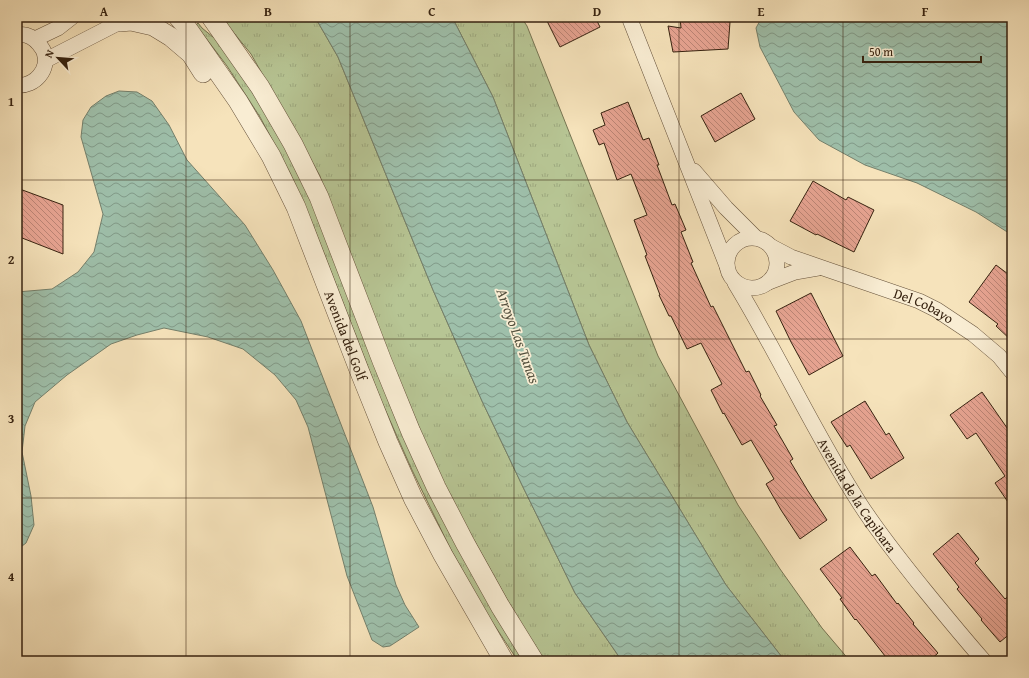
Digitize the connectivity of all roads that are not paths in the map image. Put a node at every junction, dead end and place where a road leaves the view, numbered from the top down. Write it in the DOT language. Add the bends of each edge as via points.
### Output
graph roads {
  1 [pos="72,17"];
  2 [pos="178,17"];
  3 [pos="211,17"];
  4 [pos="629,17"];
  5 [pos="119,19"];
  6 [pos="17,35"];
  7 [pos="35,39"];
  8 [pos="46,60"];
  9 [pos="17,85"];
  10 [pos="688,165"];
  11 [pos="296,208"];
  12 [pos="756,238"];
  13 [pos="772,247"];
  14 [pos="727,266"];
  15 [pos="820,267"];
  16 [pos="735,282"];
  17 [pos="766,284"];
  18 [pos="754,312"];
  19 [pos="1012,372"];
  20 [pos="504,661"];
  21 [pos="534,661"];
  22 [pos="984,661"];
  1 -- 7 [label="street" via="58,28"];
  2 -- 11 [label="street, Avenida del Golf" via="238,101 271,156"];
  3 -- 21 [label="street, Avenida del Golf" via="260,87 293,144 319,197 382,361 436,487 496,599"];
  4 -- 10 [label="street, Avenida de la Capibara"];
  5 -- 8 [label="street"];
  5 -- 11 [label="street" via="153,26 172,37 191,54"];
  6 -- 7 [label="street"];
  7 -- 8 [label="street" via="44,51"];
  8 -- 9 [label="street" via="38,78 29,84"];
  10 -- 12 [label="street, Avenida de la Capibara"];
  10 -- 14 [label="street, Avenida de la Capibara"];
  11 -- 20 [label="street, Avenida del Golf" via="388,442 413,498 442,555"];
  12 -- 13 [label="street, Avenida de la Capibara"];
  12 -- 14 [label="street" via="741,240 734,244 727,258"];
  13 -- 15 [label="street, Del Cobayo"];
  13 -- 17 [label="street" via="776,254 777,269"];
  14 -- 16 [label="street, Avenida de la Capibara"];
  15 -- 17 [label="street, Del Cobayo" via="795,272"];
  15 -- 19 [label="street, Del Cobayo" via="912,298 937,310 973,334 999,356"];
  16 -- 17 [label="street" via="755,289"];
  16 -- 18 [label="street, Avenida de la Capibara"];
  17 -- 18 [label="street" via="757,298"];
  18 -- 22 [label="street, Avenida de la Capibara" via="792,386 860,504 888,544"];
}
